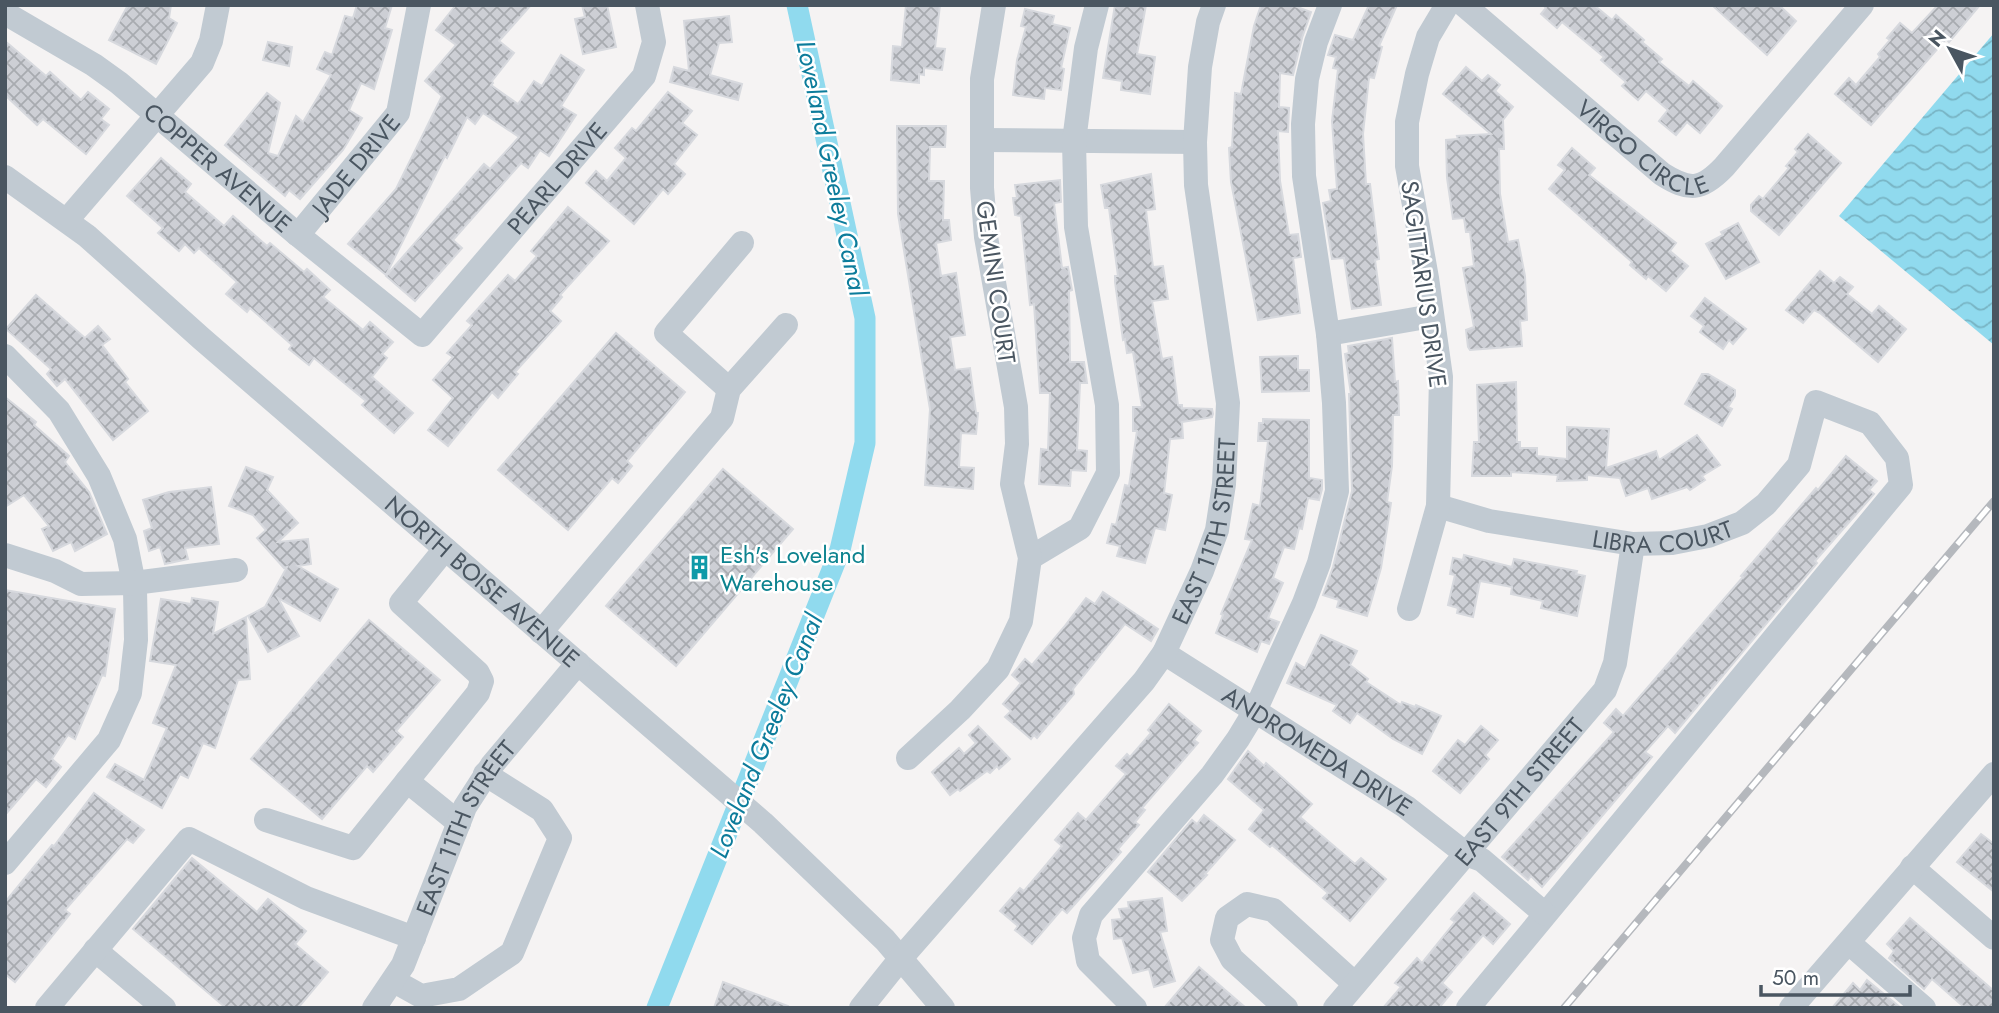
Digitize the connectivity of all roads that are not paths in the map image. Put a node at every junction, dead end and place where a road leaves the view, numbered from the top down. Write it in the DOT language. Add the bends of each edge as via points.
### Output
graph roads {
  1 [pos="218,5"];
  2 [pos="419,5"];
  3 [pos="647,5"];
  4 [pos="994,5"];
  5 [pos="1097,5"];
  6 [pos="1214,5"];
  7 [pos="1330,5"];
  8 [pos="1447,5"];
  9 [pos="1464,5"];
  10 [pos="1856,8"];
  11 [pos="5,13"];
  12 [pos="158,114"];
  13 [pos="982,140"];
  14 [pos="1074,141"];
  15 [pos="1195,142"];
  16 [pos="5,177"];
  17 [pos="67,220"];
  18 [pos="298,235"];
  19 [pos="742,243"];
  20 [pos="1432,316"];
  21 [pos="786,325"];
  22 [pos="1328,334"];
  23 [pos="422,335"];
  24 [pos="5,356"];
  25 [pos="729,389"];
  26 [pos="1438,506"];
  27 [pos="1633,544"];
  28 [pos="445,549"];
  29 [pos="5,555"];
  30 [pos="1030,558"];
  31 [pos="236,569"];
  32 [pos="134,583"];
  33 [pos="1409,609"];
  34 [pos="541,632"];
  35 [pos="1164,653"];
  36 [pos="578,663"];
  37 [pos="1255,711"];
  38 [pos="908,758"];
  39 [pos="485,774"];
  40 [pos="1994,774"];
  41 [pos="407,781"];
  42 [pos="1985,801"];
  43 [pos="266,820"];
  44 [pos="459,823"];
  45 [pos="1466,854"];
  46 [pos="5,863"];
  47 [pos="1912,867"];
  48 [pos="1545,914"];
  49 [pos="414,938"];
  50 [pos="1994,938"];
  51 [pos="1849,943"];
  52 [pos="95,950"];
  53 [pos="901,958"];
  54 [pos="394,981"];
  55 [pos="1355,984"];
  56 [pos="47,1008"];
  57 [pos="164,1008"];
  58 [pos="374,1008"];
  59 [pos="861,1008"];
  60 [pos="943,1008"];
  61 [pos="1135,1008"];
  62 [pos="1286,1008"];
  63 [pos="1335,1008"];
  64 [pos="1468,1008"];
  65 [pos="1791,1008"];
  66 [pos="1924,1008"];
  1 -- 12 [label="street" via="202,63"];
  2 -- 18 [label="street, JADE DRIVE" via="398,113"];
  3 -- 23 [label="street, PEARL DRIVE" via="654,42 644,76"];
  4 -- 13 [label="street, GEMINI COURT" via="982,79"];
  5 -- 14 [label="street" via="1086,48"];
  6 -- 15 [label="street, EAST 11TH STREET" via="1200,67"];
  7 -- 22 [label="street" via="1307,79 1303,124 1304,176"];
  8 -- 20 [label="street, SAGITTARIUS DRIVE" via="1428,37 1407,122 1407,166"];
  9 -- 10 [label="street, VIRGO CIRCLE" via="1662,174 1692,187 1718,173"];
  11 -- 12 [label="street, COPPER AVENUE" via="94,65"];
  12 -- 17 [label="street"];
  12 -- 18 [label="street, COPPER AVENUE"];
  13 -- 14 [label="street"];
  13 -- 30 [label="street, GEMINI COURT" via="986,237 1016,407 1012,484"];
  14 -- 15 [label="street"];
  14 -- 30 [label="street" via="1076,228 1107,405 1108,473 1080,528"];
  15 -- 35 [label="street, EAST 11TH STREET" via="1196,185 1228,403 1224,484 1217,530 1206,561"];
  16 -- 17 [label="street, NORTH BOISE AVENUE"];
  17 -- 28 [label="street, NORTH BOISE AVENUE"];
  18 -- 23 [label="street, COPPER AVENUE"];
  19 -- 25 [label="street" via="666,333"];
  20 -- 22 [label="street"];
  20 -- 26 [label="street, SAGITTARIUS DRIVE" via="1441,377"];
  21 -- 25 [label="street"];
  22 -- 37 [label="street" via="1337,491 1319,563"];
  24 -- 32 [label="street" via="59,411 99,476 125,539"];
  25 -- 34 [label="street" via="722,418"];
  26 -- 27 [label="street, LIBRA COURT" via="1489,522"];
  26 -- 33 [label="street, SAGITTARIUS DRIVE"];
  27 -- 45 [label="street, EAST 9TH STREET" via="1615,663 1605,690"];
  27 -- 48 [label="street, LIBRA COURT" via="1672,543 1742,523 1766,504 1799,465 1816,402 1870,423 1898,458 1901,485"];
  28 -- 34 [label="street, NORTH BOISE AVENUE"];
  28 -- 41 [label="street" via="401,603 482,681 478,693"];
  29 -- 32 [label="street" via="81,584"];
  30 -- 38 [label="street" via="1021,621 998,669"];
  31 -- 32 [label="street"];
  32 -- 46 [label="street" via="136,640 131,693 109,740"];
  34 -- 36 [label="street, NORTH BOISE AVENUE"];
  35 -- 37 [label="street, ANDROMEDA DRIVE"];
  35 -- 53 [label="street, EAST 11TH STREET"];
  36 -- 39 [label="street, EAST 11TH STREET"];
  36 -- 53 [label="street, NORTH BOISE AVENUE" via="763,823"];
  37 -- 45 [label="street, ANDROMEDA DRIVE" via="1406,807"];
  37 -- 61 [label="street" via="1212,775 1091,915 1084,938 1088,961"];
  39 -- 44 [label="street, EAST 11TH STREET"];
  39 -- 54 [label="street" via="542,810 560,838 512,953 459,989 421,996"];
  40 -- 42 [label="street"];
  41 -- 43 [label="street" via="353,848"];
  41 -- 44 [label="street"];
  42 -- 47 [label="street"];
  44 -- 49 [label="street, EAST 11TH STREET"];
  45 -- 48 [label="street, ANDROMEDA DRIVE" via="1482,860"];
  45 -- 55 [label="street, EAST 9TH STREET"];
  47 -- 50 [label="street"];
  47 -- 51 [label="street"];
  48 -- 64 [label="street"];
  49 -- 52 [label="street" via="306,898 189,839"];
  49 -- 54 [label="street, EAST 11TH STREET"];
  51 -- 65 [label="street"];
  51 -- 66 [label="street"];
  52 -- 56 [label="street"];
  52 -- 57 [label="street"];
  53 -- 59 [label="street, EAST 11TH STREET"];
  53 -- 60 [label="street, NORTH BOISE AVENUE"];
  54 -- 58 [label="street, EAST 11TH STREET"];
  55 -- 62 [label="street" via="1273,910 1247,904 1227,918 1222,940 1232,959"];
  55 -- 63 [label="street, EAST 9TH STREET"];
}
